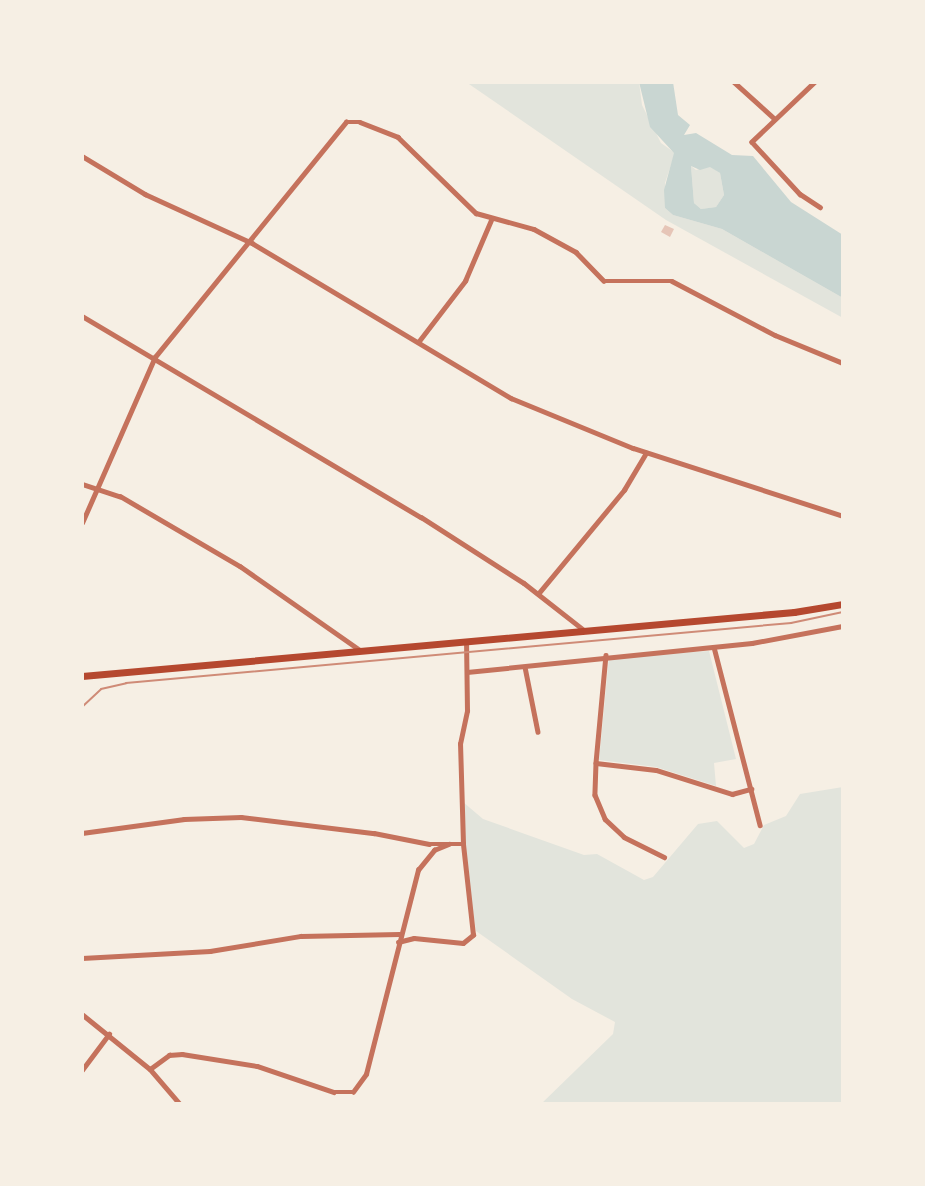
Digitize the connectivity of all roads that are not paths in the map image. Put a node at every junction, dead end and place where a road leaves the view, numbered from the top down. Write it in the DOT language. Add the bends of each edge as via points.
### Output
graph roads {
  1 [pos="734,82"];
  2 [pos="815,82"];
  3 [pos="775,119"];
  4 [pos="82,156"];
  5 [pos="820,206"];
  6 [pos="491,220"];
  7 [pos="251,243"];
  8 [pos="82,316"];
  9 [pos="419,341"];
  10 [pos="155,357"];
  11 [pos="843,363"];
  12 [pos="646,453"];
  13 [pos="82,484"];
  14 [pos="97,488"];
  15 [pos="843,516"];
  16 [pos="82,523"];
  17 [pos="538,594"];
  18 [pos="843,604"];
  19 [pos="843,626"];
  20 [pos="584,631"];
  21 [pos="466,642"];
  22 [pos="714,647"];
  23 [pos="361,651"];
  24 [pos="606,655"];
  25 [pos="525,667"];
  26 [pos="467,672"];
  27 [pos="82,676"];
  28 [pos="538,733"];
  29 [pos="596,763"];
  30 [pos="751,789"];
  31 [pos="760,825"];
  32 [pos="82,833"];
  33 [pos="449,844"];
  34 [pos="463,844"];
  35 [pos="664,857"];
  36 [pos="399,934"];
  37 [pos="396,943"];
  38 [pos="82,958"];
  39 [pos="82,1014"];
  40 [pos="109,1034"];
  41 [pos="150,1069"];
  42 [pos="82,1070"];
  43 [pos="180,1104"];
  1 -- 3 [label="street"];
  2 -- 3 [label="street"];
  3 -- 5 [label="street" via="752,142 800,194"];
  4 -- 7 [label="street" via="145,194"];
  6 -- 7 [label="street" via="450,192 420,154 398,137 360,122 340,127"];
  6 -- 9 [label="street" via="465,281"];
  6 -- 11 [label="street" via="522,223 556,240 576,252 604,281 672,281 775,335"];
  7 -- 9 [label="street"];
  7 -- 10 [label="street"];
  8 -- 10 [label="street"];
  9 -- 12 [label="street" via="512,398"];
  10 -- 14 [label="street"];
  10 -- 17 [label="street" via="421,517"];
  12 -- 15 [label="street"];
  12 -- 17 [label="street" via="624,490"];
  13 -- 14 [label="street"];
  14 -- 16 [label="street"];
  14 -- 23 [label="street" via="120,496 240,566"];
  17 -- 20 [label="street"];
  18 -- 20 [label="main road"];
  19 -- 22 [label="street"];
  20 -- 21 [label="main road"];
  21 -- 23 [label="main road"];
  21 -- 26 [label="street"];
  22 -- 24 [label="street"];
  22 -- 30 [label="street"];
  23 -- 27 [label="main road"];
  24 -- 25 [label="street"];
  24 -- 29 [label="street"];
  25 -- 26 [label="street"];
  25 -- 28 [label="street"];
  26 -- 34 [label="street" via="460,744"];
  29 -- 30 [label="street" via="656,770 732,794"];
  29 -- 35 [label="street" via="595,795 605,819 624,837"];
  30 -- 31 [label="street"];
  32 -- 33 [label="street" via="184,819 241,817"];
  33 -- 34 [label="street"];
  33 -- 36 [label="street" via="434,850 418,870"];
  34 -- 37 [label="street" via="473,934 463,943 414,938"];
  36 -- 37 [label="street"];
  36 -- 38 [label="street" via="301,936 210,951"];
  37 -- 41 [label="street" via="366,1074 353,1092 334,1092 257,1066 182,1054 169,1055"];
  39 -- 40 [label="street"];
  40 -- 41 [label="street"];
  40 -- 42 [label="street"];
  41 -- 43 [label="street"];
}
